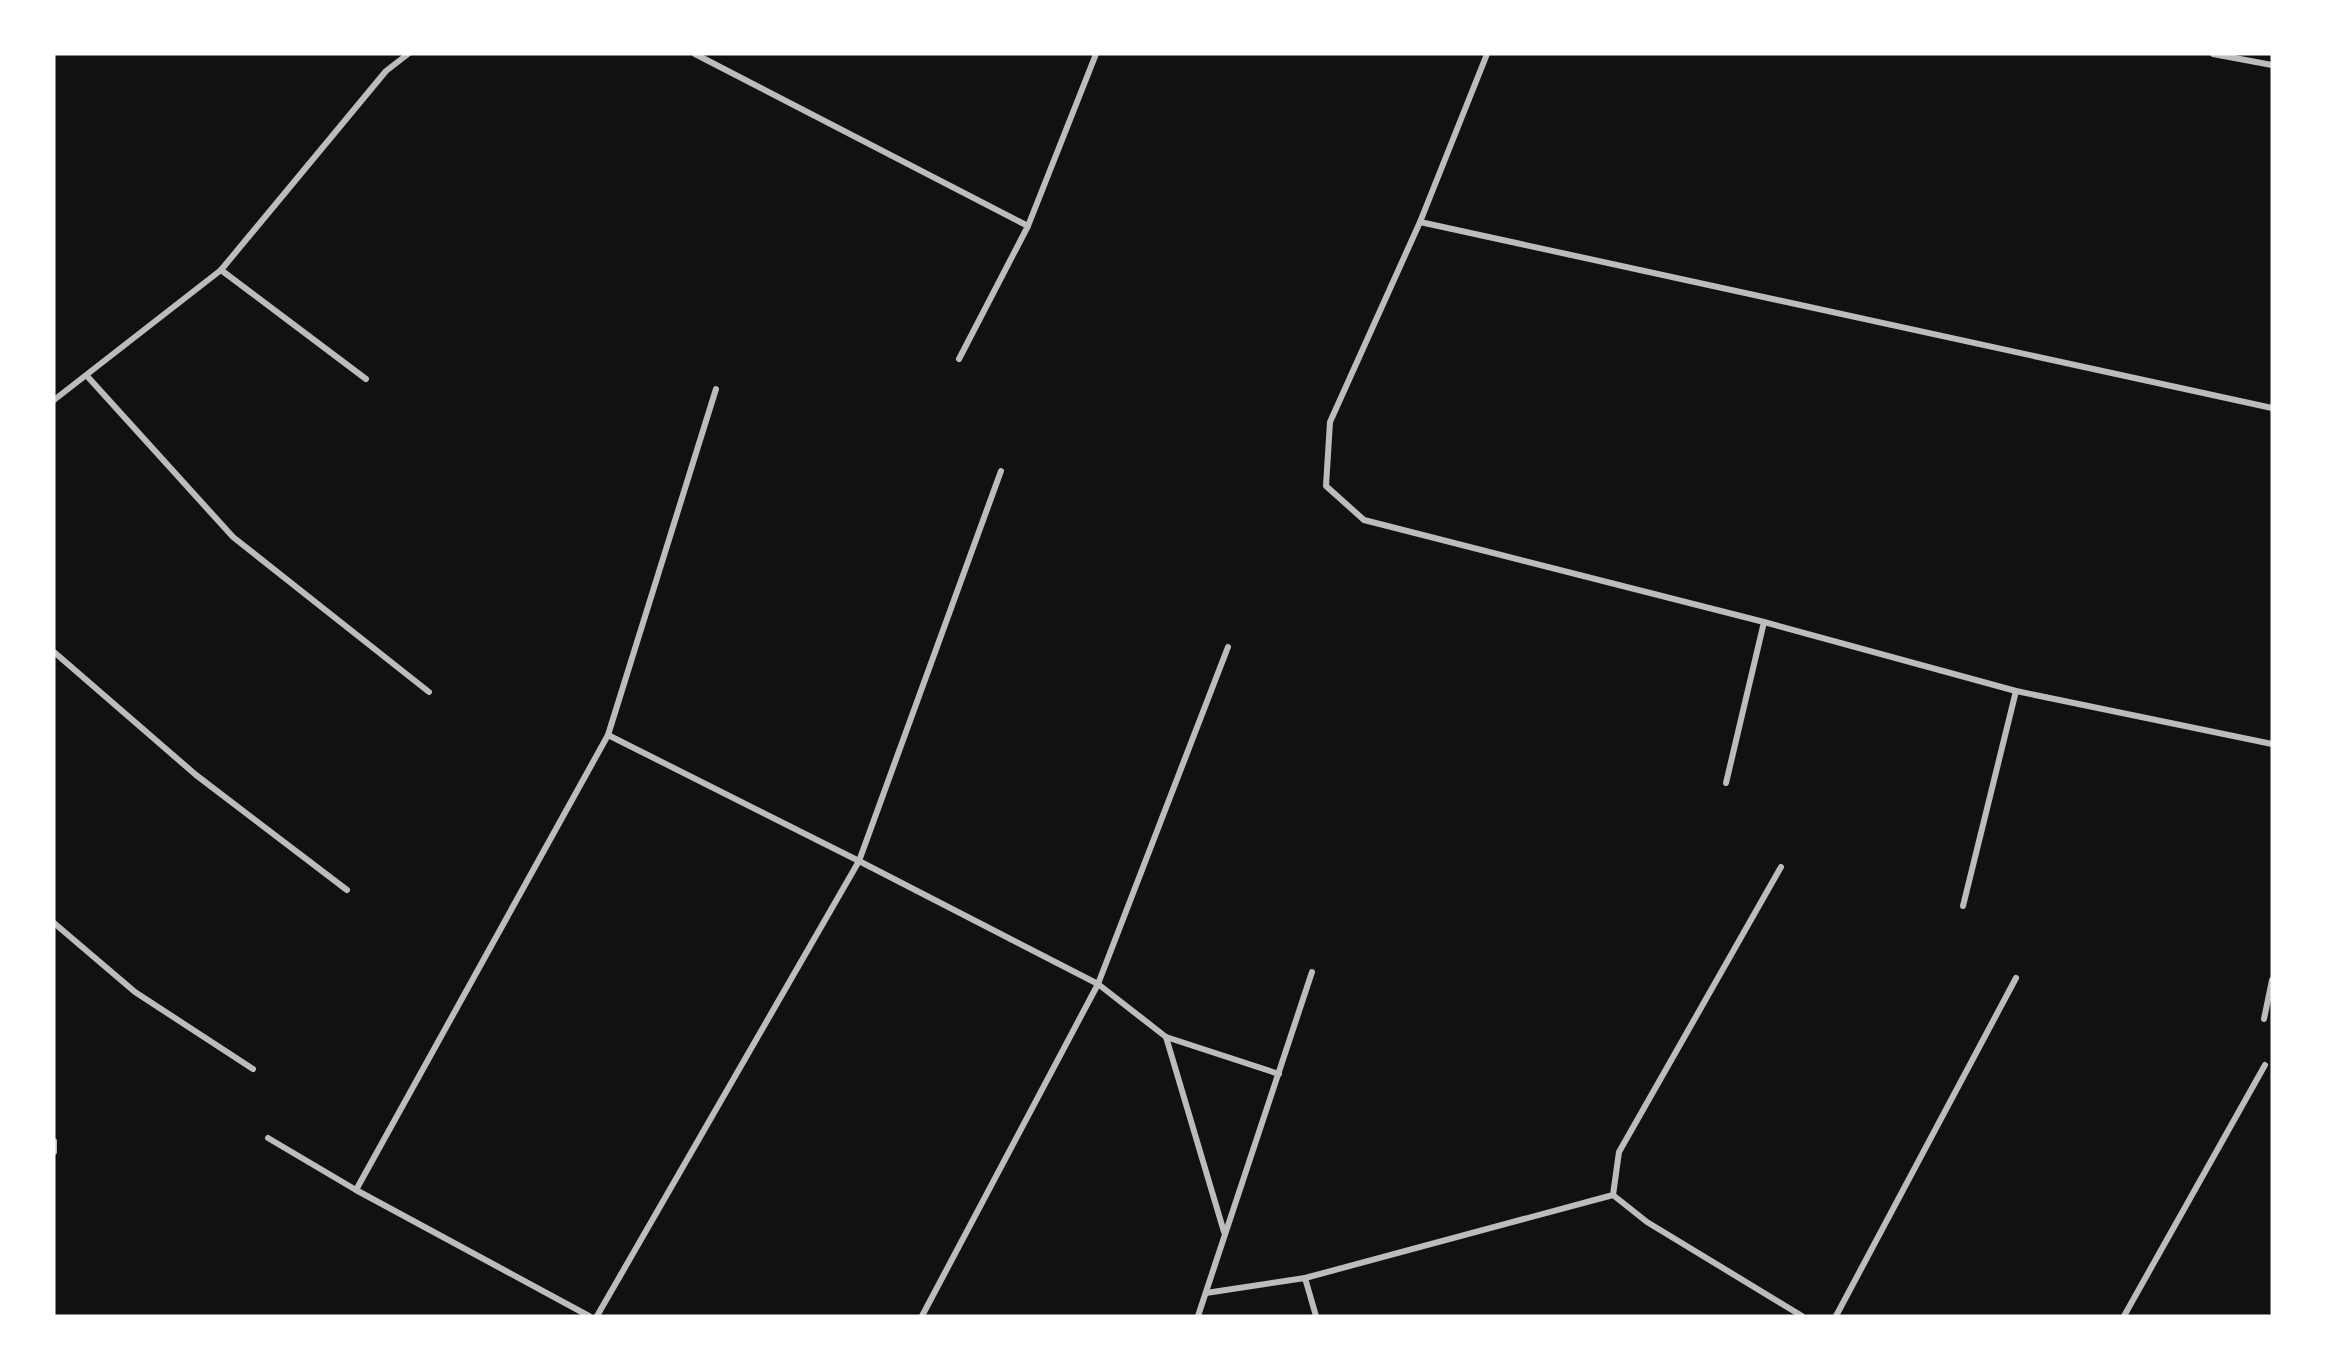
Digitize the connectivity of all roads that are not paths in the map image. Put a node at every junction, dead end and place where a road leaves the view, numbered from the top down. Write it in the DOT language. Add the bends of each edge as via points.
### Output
graph roads {
  1 [pos="408,54"];
  2 [pos="695,54"];
  3 [pos="1096,54"];
  4 [pos="1487,54"];
  5 [pos="2213,54"];
  6 [pos="2272,65"];
  7 [pos="1420,222"];
  8 [pos="1028,226"];
  9 [pos="221,270"];
  10 [pos="959,359"];
  11 [pos="87,376"];
  12 [pos="366,379"];
  13 [pos="716,389"];
  14 [pos="54,400"];
  15 [pos="2272,408"];
  16 [pos="1001,471"];
  17 [pos="1764,622"];
  18 [pos="1228,647"];
  19 [pos="54,652"];
  20 [pos="429,692"];
  21 [pos="2016,692"];
  22 [pos="608,735"];
  23 [pos="2272,744"];
  24 [pos="1726,783"];
  25 [pos="859,861"];
  26 [pos="1781,867"];
  27 [pos="347,890"];
  28 [pos="1963,906"];
  29 [pos="54,923"];
  30 [pos="1312,972"];
  31 [pos="2016,978"];
  32 [pos="2272,980"];
  33 [pos="1098,984"];
  34 [pos="2264,1019"];
  35 [pos="1166,1037"];
  36 [pos="2265,1065"];
  37 [pos="253,1069"];
  38 [pos="1279,1074"];
  39 [pos="268,1138"];
  40 [pos="54,1141"];
  41 [pos="54,1152"];
  42 [pos="356,1190"];
  43 [pos="1613,1195"];
  44 [pos="1224,1232"];
  45 [pos="1305,1278"];
  46 [pos="1206,1293"];
  47 [pos="589,1316"];
  48 [pos="597,1316"];
  49 [pos="922,1316"];
  50 [pos="1198,1316"];
  51 [pos="1316,1316"];
  52 [pos="1802,1316"];
  53 [pos="1836,1316"];
  54 [pos="2124,1316"];
  1 -- 9 [label="street" via="386,71"];
  2 -- 8 [label="street"];
  3 -- 8 [label="street"];
  4 -- 7 [label="street"];
  5 -- 6 [label="street"];
  7 -- 15 [label="street"];
  7 -- 17 [label="street" via="1330,422 1326,486 1364,520"];
  8 -- 10 [label="street"];
  9 -- 11 [label="street"];
  9 -- 12 [label="street"];
  11 -- 14 [label="street"];
  11 -- 20 [label="street" via="233,537"];
  13 -- 22 [label="street"];
  16 -- 25 [label="street"];
  17 -- 21 [label="street"];
  17 -- 24 [label="street"];
  18 -- 33 [label="street"];
  19 -- 27 [label="street" via="196,775"];
  21 -- 23 [label="street"];
  21 -- 28 [label="street"];
  22 -- 25 [label="street"];
  22 -- 42 [label="street"];
  25 -- 33 [label="street"];
  25 -- 48 [label="street"];
  26 -- 43 [label="street" via="1619,1152"];
  29 -- 37 [label="street" via="135,992"];
  30 -- 38 [label="street"];
  31 -- 53 [label="street"];
  32 -- 34 [label="street"];
  33 -- 35 [label="street"];
  33 -- 49 [label="street"];
  35 -- 38 [label="street"];
  35 -- 44 [label="street"];
  36 -- 54 [label="street"];
  38 -- 44 [label="street"];
  39 -- 42 [label="street"];
  40 -- 41 [label="street"];
  42 -- 47 [label="street"];
  43 -- 45 [label="street"];
  43 -- 52 [label="street" via="1647,1222"];
  44 -- 46 [label="street"];
  45 -- 46 [label="street"];
  45 -- 51 [label="street"];
  46 -- 50 [label="street"];
}
